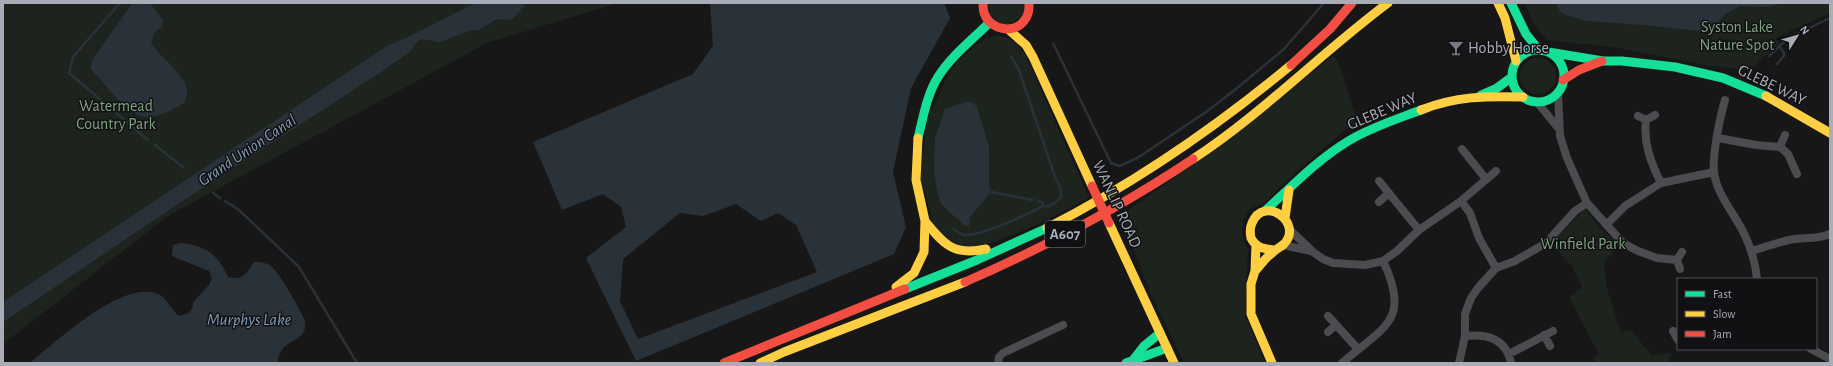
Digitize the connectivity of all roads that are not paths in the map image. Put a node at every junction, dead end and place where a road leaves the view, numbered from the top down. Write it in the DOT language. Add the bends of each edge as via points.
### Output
graph roads {
  1 [pos="983,3"];
  2 [pos="1352,3"];
  3 [pos="1388,3"];
  4 [pos="1498,3"];
  5 [pos="1511,3"];
  6 [pos="1029,6"];
  7 [pos="989,23"];
  8 [pos="1009,30"];
  9 [pos="1539,50"];
  10 [pos="1548,52"];
  11 [pos="1033,57"];
  12 [pos="1516,61"];
  13 [pos="1603,61"];
  14 [pos="1512,77"];
  15 [pos="1563,80"];
  16 [pos="1558,92"];
  17 [pos="1478,96"];
  18 [pos="1523,97"];
  19 [pos="1725,100"];
  20 [pos="1537,102"];
  21 [pos="1655,115"];
  22 [pos="1638,116"];
  23 [pos="1646,120"];
  24 [pos="1559,129"];
  25 [pos="1830,133"];
  26 [pos="1785,135"];
  27 [pos="1718,138"];
  28 [pos="1780,147"];
  29 [pos="1462,149"];
  30 [pos="1496,171"];
  31 [pos="1714,172"];
  32 [pos="1797,174"];
  33 [pos="1486,179"];
  34 [pos="1379,181"];
  35 [pos="1661,183"];
  36 [pos="1289,190"];
  37 [pos="1389,193"];
  38 [pos="1461,201"];
  39 [pos="1379,202"];
  40 [pos="1587,203"];
  41 [pos="1265,211"];
  42 [pos="1285,218"];
  43 [pos="925,221"];
  44 [pos="1606,225"];
  45 [pos="1289,229"];
  46 [pos="1419,230"];
  47 [pos="1830,234"];
  48 [pos="1013,244"];
  49 [pos="1256,245"];
  50 [pos="1283,245"];
  51 [pos="1274,250"];
  52 [pos="1313,252"];
  53 [pos="1682,252"];
  54 [pos="1752,252"];
  55 [pos="1677,260"];
  56 [pos="1383,261"];
  57 [pos="1496,268"];
  58 [pos="1680,269"];
  59 [pos="1255,271"];
  60 [pos="1757,278"];
  61 [pos="856,308"];
  62 [pos="1328,316"];
  63 [pos="1063,325"];
  64 [pos="1336,325"];
  65 [pos="1553,331"];
  66 [pos="1673,331"];
  67 [pos="1328,332"];
  68 [pos="1160,333"];
  69 [pos="1544,335"];
  70 [pos="1465,336"];
  71 [pos="1677,344"];
  72 [pos="1550,346"];
  73 [pos="1167,348"];
  74 [pos="1358,349"];
  75 [pos="1813,350"];
  76 [pos="1509,354"];
  77 [pos="1830,358"];
  78 [pos="1129,361"];
  79 [pos="724,363"];
  80 [pos="760,363"];
  81 [pos="998,363"];
  82 [pos="1174,363"];
  83 [pos="1272,363"];
  84 [pos="1342,363"];
  85 [pos="1459,363"];
  86 [pos="1511,363"];
  1 -- 7 [label="main road"];
  2 -- 48 [label="main road, A607" via="1294,62 1226,118 1113,192"];
  3 -- 80 [label="main road, A607" via="1272,102 1235,130 1120,205 1032,251 957,285"];
  4 -- 12 [label="main road" via="1505,18"];
  5 -- 9 [label="main road" via="1525,34 1531,44"];
  6 -- 8 [label="main road" via="1024,22"];
  6 -- 11 [label="main road, WANLIP ROAD" via="1028,34"];
  7 -- 8 [label="main road" via="997,28"];
  7 -- 43 [label="main road" via="938,77 925,109 917,142 916,180"];
  8 -- 11 [label="main road, WANLIP ROAD" via="1026,46"];
  9 -- 10 [label="main road"];
  9 -- 12 [label="main road" via="1530,51"];
  10 -- 13 [label="main road, GLEBE WAY"];
  10 -- 15 [label="main road" via="1562,67"];
  11 -- 68 [label="main road, WANLIP ROAD, bridge"];
  12 -- 14 [label="main road"];
  13 -- 15 [label="main road, GLEBE WAY" via="1579,70"];
  13 -- 25 [label="main road, GLEBE WAY" via="1675,67 1723,78 1758,91"];
  14 -- 17 [label="main road, GLEBE WAY" via="1497,88"];
  14 -- 18 [label="main road" via="1517,92"];
  15 -- 16 [label="main road"];
  16 -- 20 [label="main road"];
  16 -- 24 [label="street"];
  17 -- 18 [label="main road, GLEBE WAY"];
  17 -- 36 [label="main road, GLEBE WAY" via="1435,104 1368,131 1350,140 1319,162"];
  18 -- 20 [label="main road"];
  19 -- 27 [label="street"];
  20 -- 24 [label="street"];
  21 -- 23 [label="street"];
  22 -- 23 [label="street"];
  23 -- 35 [label="street" via="1645,136 1650,160"];
  24 -- 40 [label="street" via="1567,158"];
  26 -- 28 [label="street"];
  27 -- 28 [label="street"];
  27 -- 31 [label="street"];
  28 -- 32 [label="street" via="1788,154"];
  29 -- 33 [label="street"];
  30 -- 33 [label="street"];
  31 -- 35 [label="street"];
  31 -- 54 [label="street" via="1719,189"];
  33 -- 38 [label="street"];
  34 -- 37 [label="street"];
  35 -- 44 [label="street" via="1625,206"];
  36 -- 41 [label="main road, GLEBE WAY"];
  36 -- 42 [label="main road"];
  37 -- 39 [label="street"];
  37 -- 46 [label="street"];
  38 -- 46 [label="street"];
  38 -- 57 [label="street" via="1470,213 1479,238"];
  40 -- 44 [label="street"];
  40 -- 57 [label="street" via="1575,211 1546,243 1515,261"];
  41 -- 42 [label="main road" via="1280,213"];
  41 -- 49 [label="main road" via="1252,221 1251,238"];
  42 -- 45 [label="main road"];
  43 -- 48 [label="main road" via="945,245 964,253"];
  43 -- 61 [label="main road" via="924,252 914,273 903,282"];
  44 -- 55 [label="street" via="1624,243 1638,251 1657,258"];
  45 -- 50 [label="main road"];
  45 -- 52 [label="street"];
  46 -- 56 [label="street"];
  47 -- 54 [label="street" via="1816,239 1776,243"];
  48 -- 61 [label="main road, A607"];
  49 -- 51 [label="main road" via="1261,249"];
  49 -- 59 [label="main road"];
  50 -- 51 [label="main road"];
  50 -- 52 [label="street"];
  51 -- 59 [label="main road"];
  52 -- 56 [label="street" via="1334,263 1365,265"];
  53 -- 55 [label="street"];
  54 -- 60 [label="street"];
  55 -- 58 [label="street"];
  56 -- 74 [label="street" via="1393,286 1396,306 1392,319"];
  57 -- 70 [label="street" via="1471,298 1465,314"];
  59 -- 83 [label="main road" via="1251,284 1251,314"];
  61 -- 79 [label="main road, A607" via="778,338"];
  62 -- 64 [label="street"];
  63 -- 81 [label="street" via="1003,354 999,357"];
  64 -- 67 [label="street"];
  64 -- 74 [label="street"];
  65 -- 69 [label="street"];
  66 -- 71 [label="street"];
  68 -- 73 [label="main road, WANLIP ROAD"];
  68 -- 78 [label="main road"];
  69 -- 72 [label="street"];
  69 -- 76 [label="street"];
  70 -- 76 [label="street" via="1481,335 1491,338 1499,342"];
  70 -- 85 [label="street"];
  73 -- 78 [label="main road"];
  73 -- 82 [label="main road, WANLIP ROAD"];
  74 -- 84 [label="street"];
  75 -- 77 [label="street"];
  76 -- 86 [label="street"];
}
